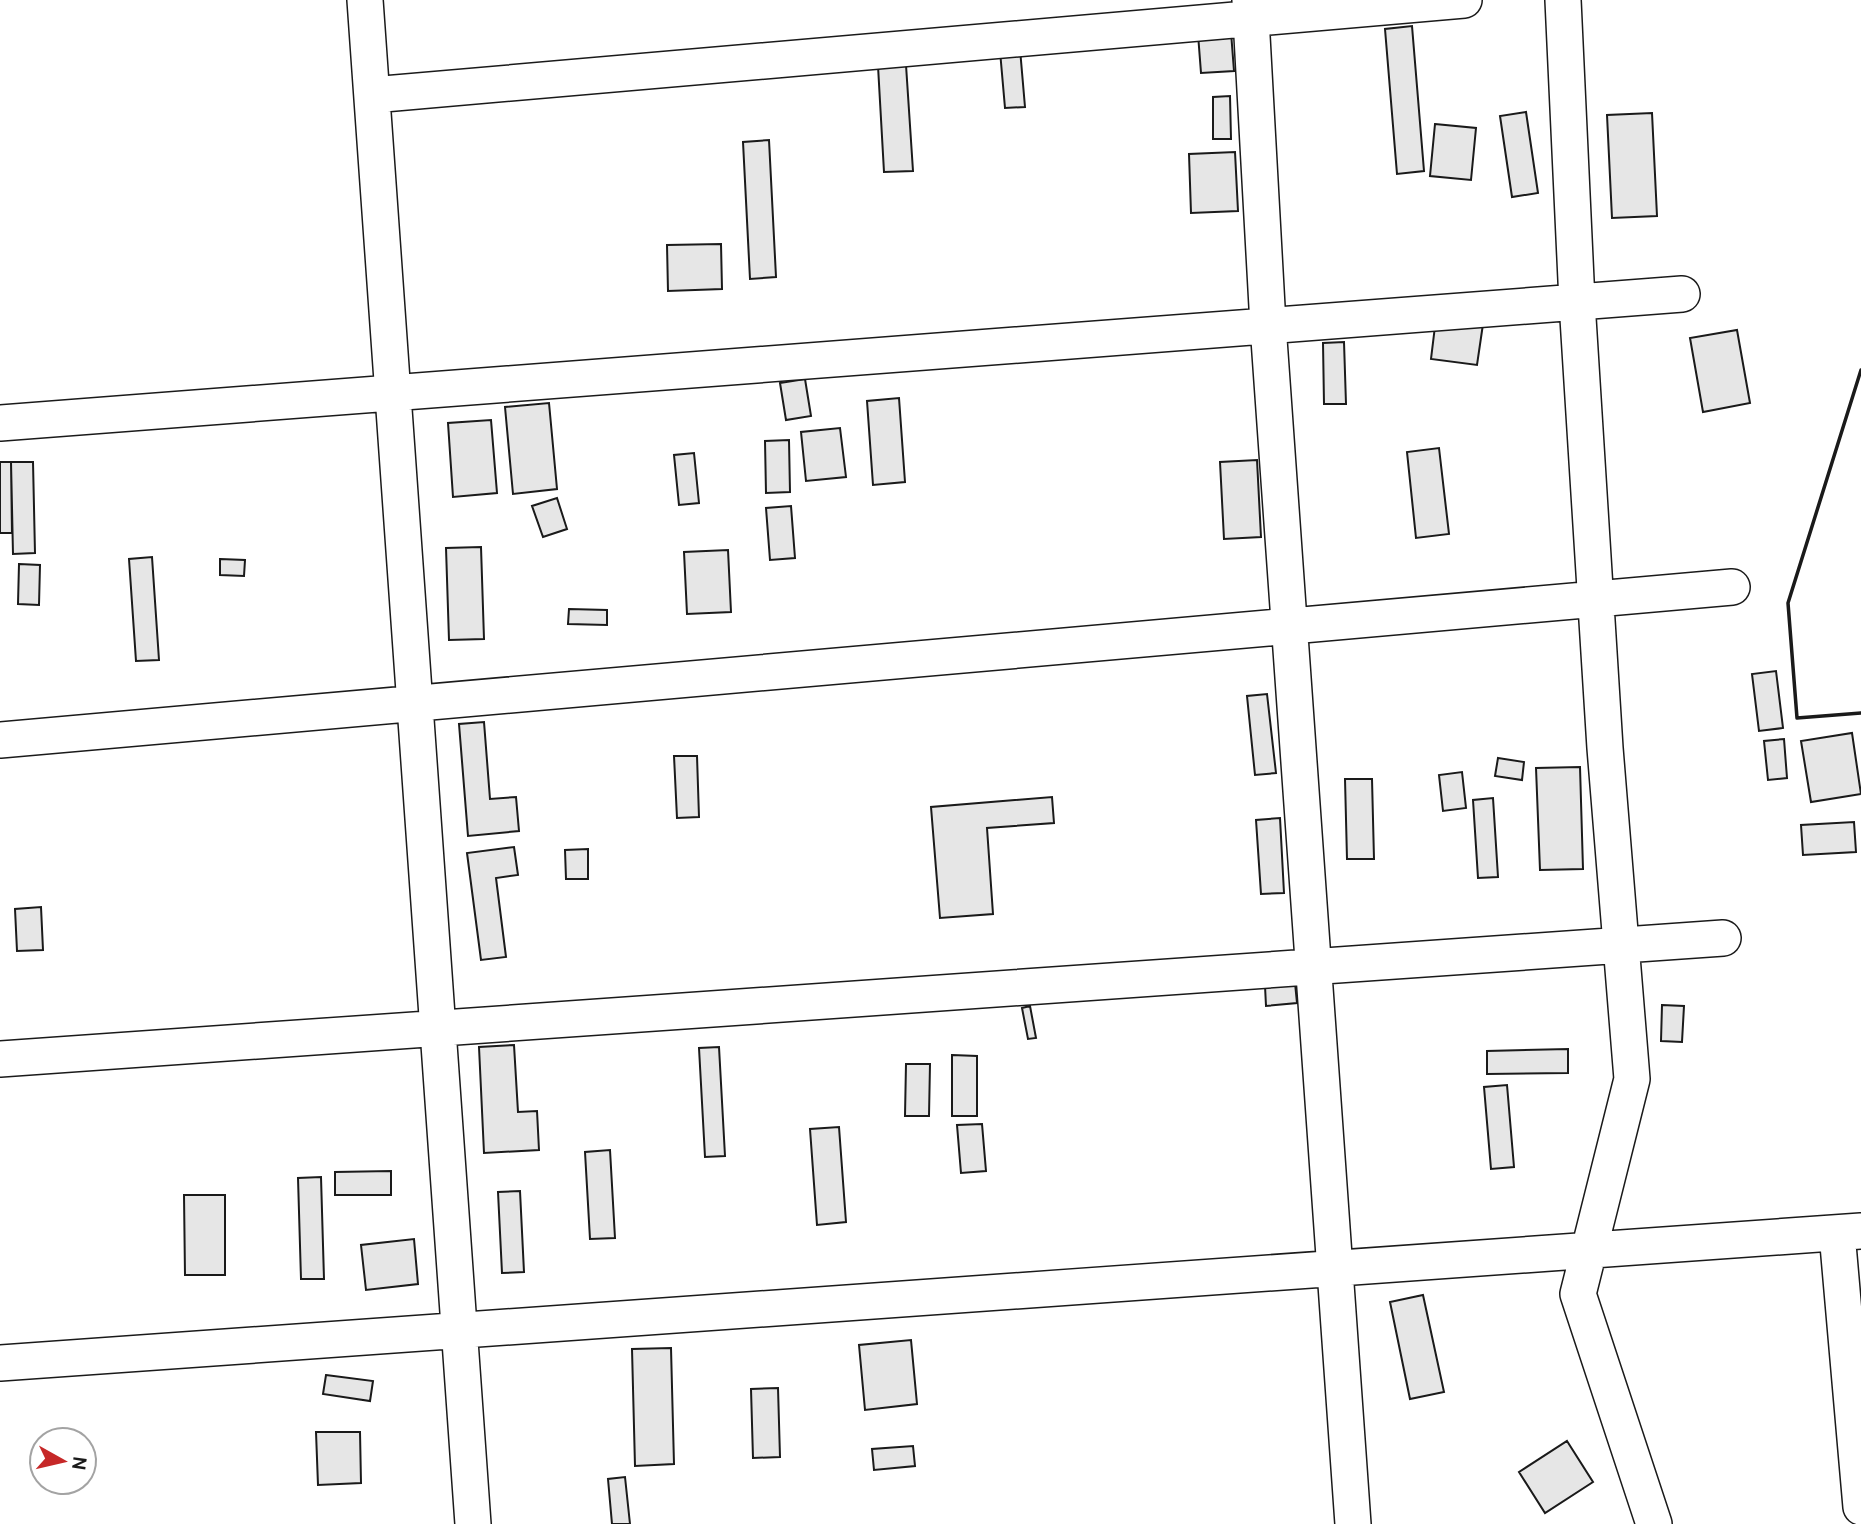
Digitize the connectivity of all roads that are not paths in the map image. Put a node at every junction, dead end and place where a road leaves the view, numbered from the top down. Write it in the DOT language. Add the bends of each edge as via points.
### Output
graph roads {
  1 [pos="365,0"];
  2 [pos="1464,0"];
  3 [pos="1563,0"];
  4 [pos="1251,9"];
  5 [pos="372,95"];
  6 [pos="1682,294"];
  7 [pos="1577,302"];
  8 [pos="1268,326"];
  9 [pos="393,393"];
  10 [pos="0,423"];
  11 [pos="1732,587"];
  12 [pos="1595,599"];
  13 [pos="1289,626"];
  14 [pos="415,703"];
  15 [pos="0,740"];
  16 [pos="1723,938"];
  17 [pos="1621,946"];
  18 [pos="1314,967"];
  19 [pos="438,1029"];
  20 [pos="0,1059"];
  21 [pos="1849,1232"];
  22 [pos="1589,1251"];
  23 [pos="1335,1269"];
  24 [pos="460,1330"];
  25 [pos="0,1363"];
  26 [pos="1861,1507"];
  27 [pos="473,1524"];
  28 [pos="1353,1524"];
  29 [pos="1654,1524"];
  1 -- 5 [label="street"];
  2 -- 4 [label="street"];
  3 -- 7 [label="street"];
  4 -- 5 [label="street"];
  4 -- 8 [label="street"];
  5 -- 9 [label="street"];
  6 -- 7 [label="street"];
  7 -- 8 [label="street"];
  7 -- 12 [label="street"];
  8 -- 9 [label="street"];
  8 -- 13 [label="street"];
  9 -- 10 [label="street"];
  9 -- 14 [label="street"];
  11 -- 12 [label="street"];
  12 -- 13 [label="street"];
  12 -- 17 [label="street"];
  13 -- 14 [label="street"];
  13 -- 18 [label="street"];
  14 -- 15 [label="street"];
  14 -- 19 [label="street"];
  16 -- 17 [label="street"];
  17 -- 18 [label="street"];
  17 -- 22 [label="street" via="1632,1079"];
  18 -- 19 [label="street"];
  18 -- 23 [label="street"];
  19 -- 20 [label="street"];
  19 -- 24 [label="street"];
  21 -- 22 [label="street"];
  21 -- 26 [label="street"];
  22 -- 23 [label="street"];
  22 -- 29 [label="street" via="1578,1294"];
  23 -- 24 [label="street"];
  23 -- 28 [label="street"];
  24 -- 25 [label="street"];
  24 -- 27 [label="street"];
}
